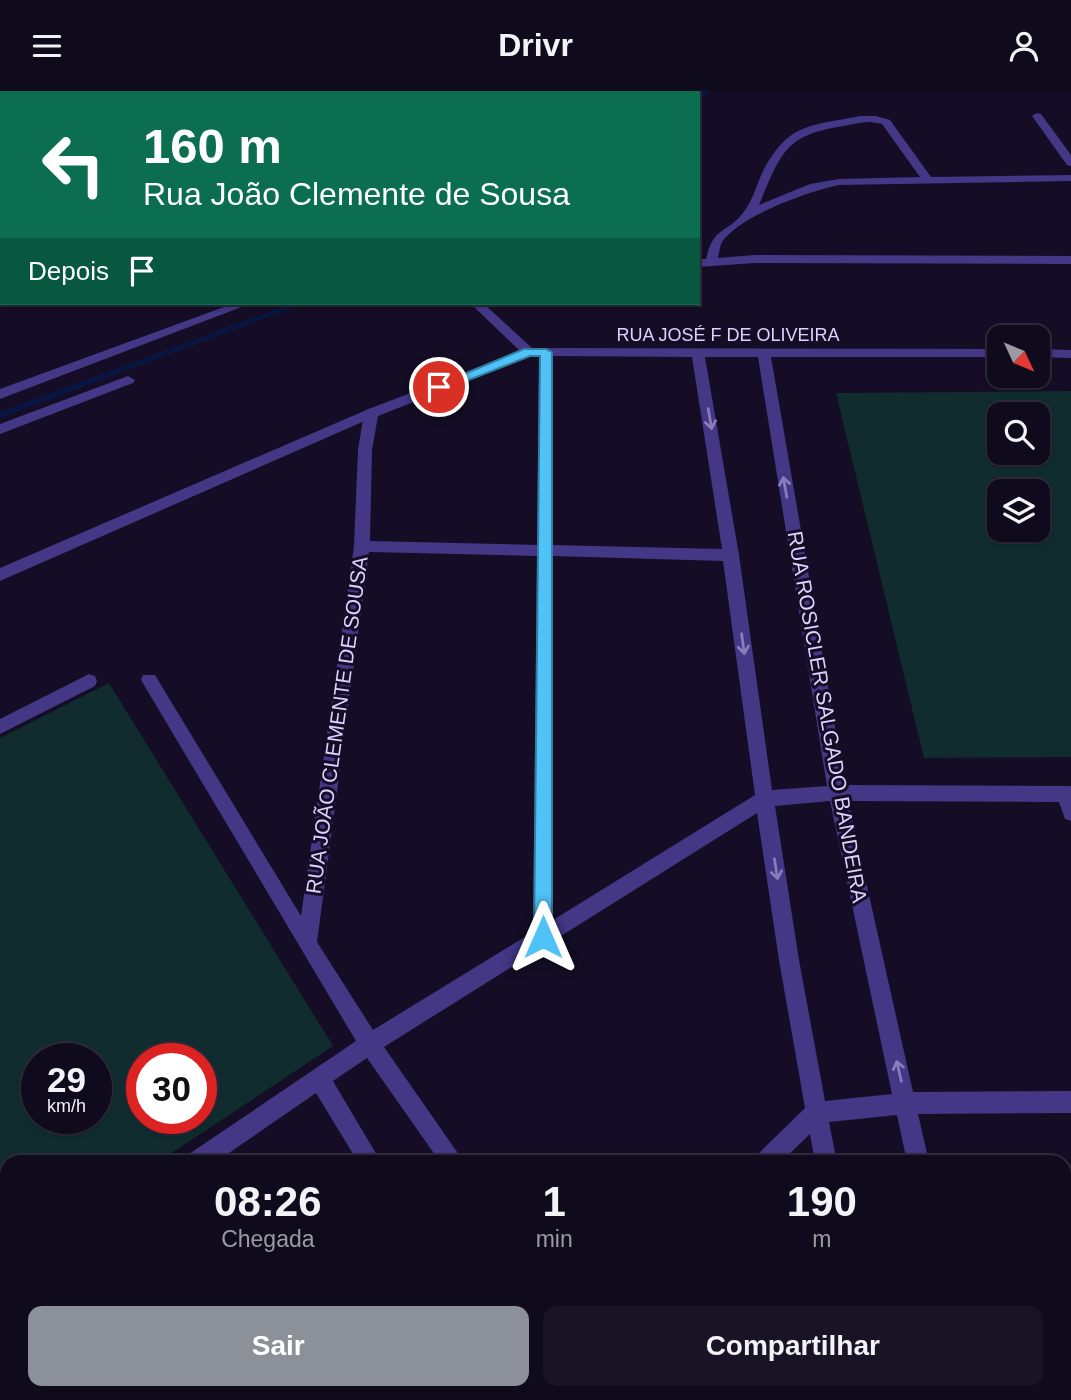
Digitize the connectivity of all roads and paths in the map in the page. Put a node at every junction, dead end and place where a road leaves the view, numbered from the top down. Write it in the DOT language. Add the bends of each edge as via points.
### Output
graph roads {
  1 [pos="1037,115"];
  2 [pos="1071,163"];
  3 [pos="1071,178"];
  4 [pos="927,179"];
  5 [pos="749,214"];
  6 [pos="1071,260"];
  7 [pos="705,263"];
  8 [pos="241,305"];
  9 [pos="478,305"];
  10 [pos="537,352"];
  11 [pos="698,352"];
  12 [pos="764,353"];
  13 [pos="987,353"];
  14 [pos="1050,353"];
  15 [pos="1071,353"];
  16 [pos="128,380"];
  17 [pos="0,394"];
  18 [pos="371,413"];
  19 [pos="0,429"];
  20 [pos="362,545"];
  21 [pos="544,549"];
  22 [pos="731,555"];
  23 [pos="0,575"];
  24 [pos="149,680"];
  25 [pos="89,681"];
  26 [pos="0,727"];
  27 [pos="837,793"];
  28 [pos="1068,793"];
  29 [pos="764,799"];
  30 [pos="1071,813"];
  31 [pos="543,937"];
  32 [pos="307,944"];
  33 [pos="370,1044"];
  34 [pos="320,1079"];
  35 [pos="1071,1102"];
  36 [pos="906,1103"];
  37 [pos="815,1113"];
  38 [pos="207,1155"];
  39 [pos="366,1155"];
  40 [pos="448,1155"];
  41 [pos="773,1155"];
  42 [pos="824,1155"];
  43 [pos="917,1155"];
  1 -- 2 [label="street"];
  3 -- 4 [label="street"];
  4 -- 5 [label="street" via="810,187"];
  4 -- 5 [label="street" via="886,122 869,118 797,135 780,152"];
  5 -- 7 [label="street" via="716,241"];
  6 -- 7 [label="street" via="755,259"];
  8 -- 17 [label="street"];
  9 -- 10 [label="street"];
  10 -- 11 [label="street, RUA JOSÉ F DE OLIVEIRA"];
  10 -- 18 [label="street"];
  10 -- 21 [label="street"];
  11 -- 12 [label="street, RUA JOSÉ F DE OLIVEIRA"];
  11 -- 22 [label="street, one-way"];
  12 -- 13 [label="street, RUA JOSÉ F DE OLIVEIRA"];
  27 -- 12 [label="street, RUA ROSICLER SALGADO BANDEIRA, one-way"];
  14 -- 15 [label="street"];
  16 -- 19 [label="street"];
  18 -- 20 [label="street, RUA JOÃO CLEMENTE DE SOUSA"];
  18 -- 23 [label="street"];
  20 -- 21 [label="street"];
  20 -- 32 [label="street, RUA JOÃO CLEMENTE DE SOUSA"];
  21 -- 22 [label="street"];
  21 -- 31 [label="street"];
  22 -- 29 [label="street, one-way"];
  24 -- 32 [label="street"];
  25 -- 26 [label="street"];
  27 -- 28 [label="street"];
  27 -- 29 [label="street"];
  36 -- 27 [label="street, RUA ROSICLER SALGADO BANDEIRA, one-way"];
  28 -- 30 [label="street"];
  29 -- 31 [label="street"];
  29 -- 37 [label="street, one-way"];
  31 -- 33 [label="street"];
  32 -- 33 [label="street"];
  33 -- 34 [label="street"];
  33 -- 40 [label="street"];
  34 -- 38 [label="street"];
  34 -- 39 [label="street"];
  35 -- 36 [label="street"];
  36 -- 37 [label="street"];
  36 -- 43 [label="street, RUA ROSICLER SALGADO BANDEIRA"];
  37 -- 41 [label="street"];
  37 -- 42 [label="street"];
}
